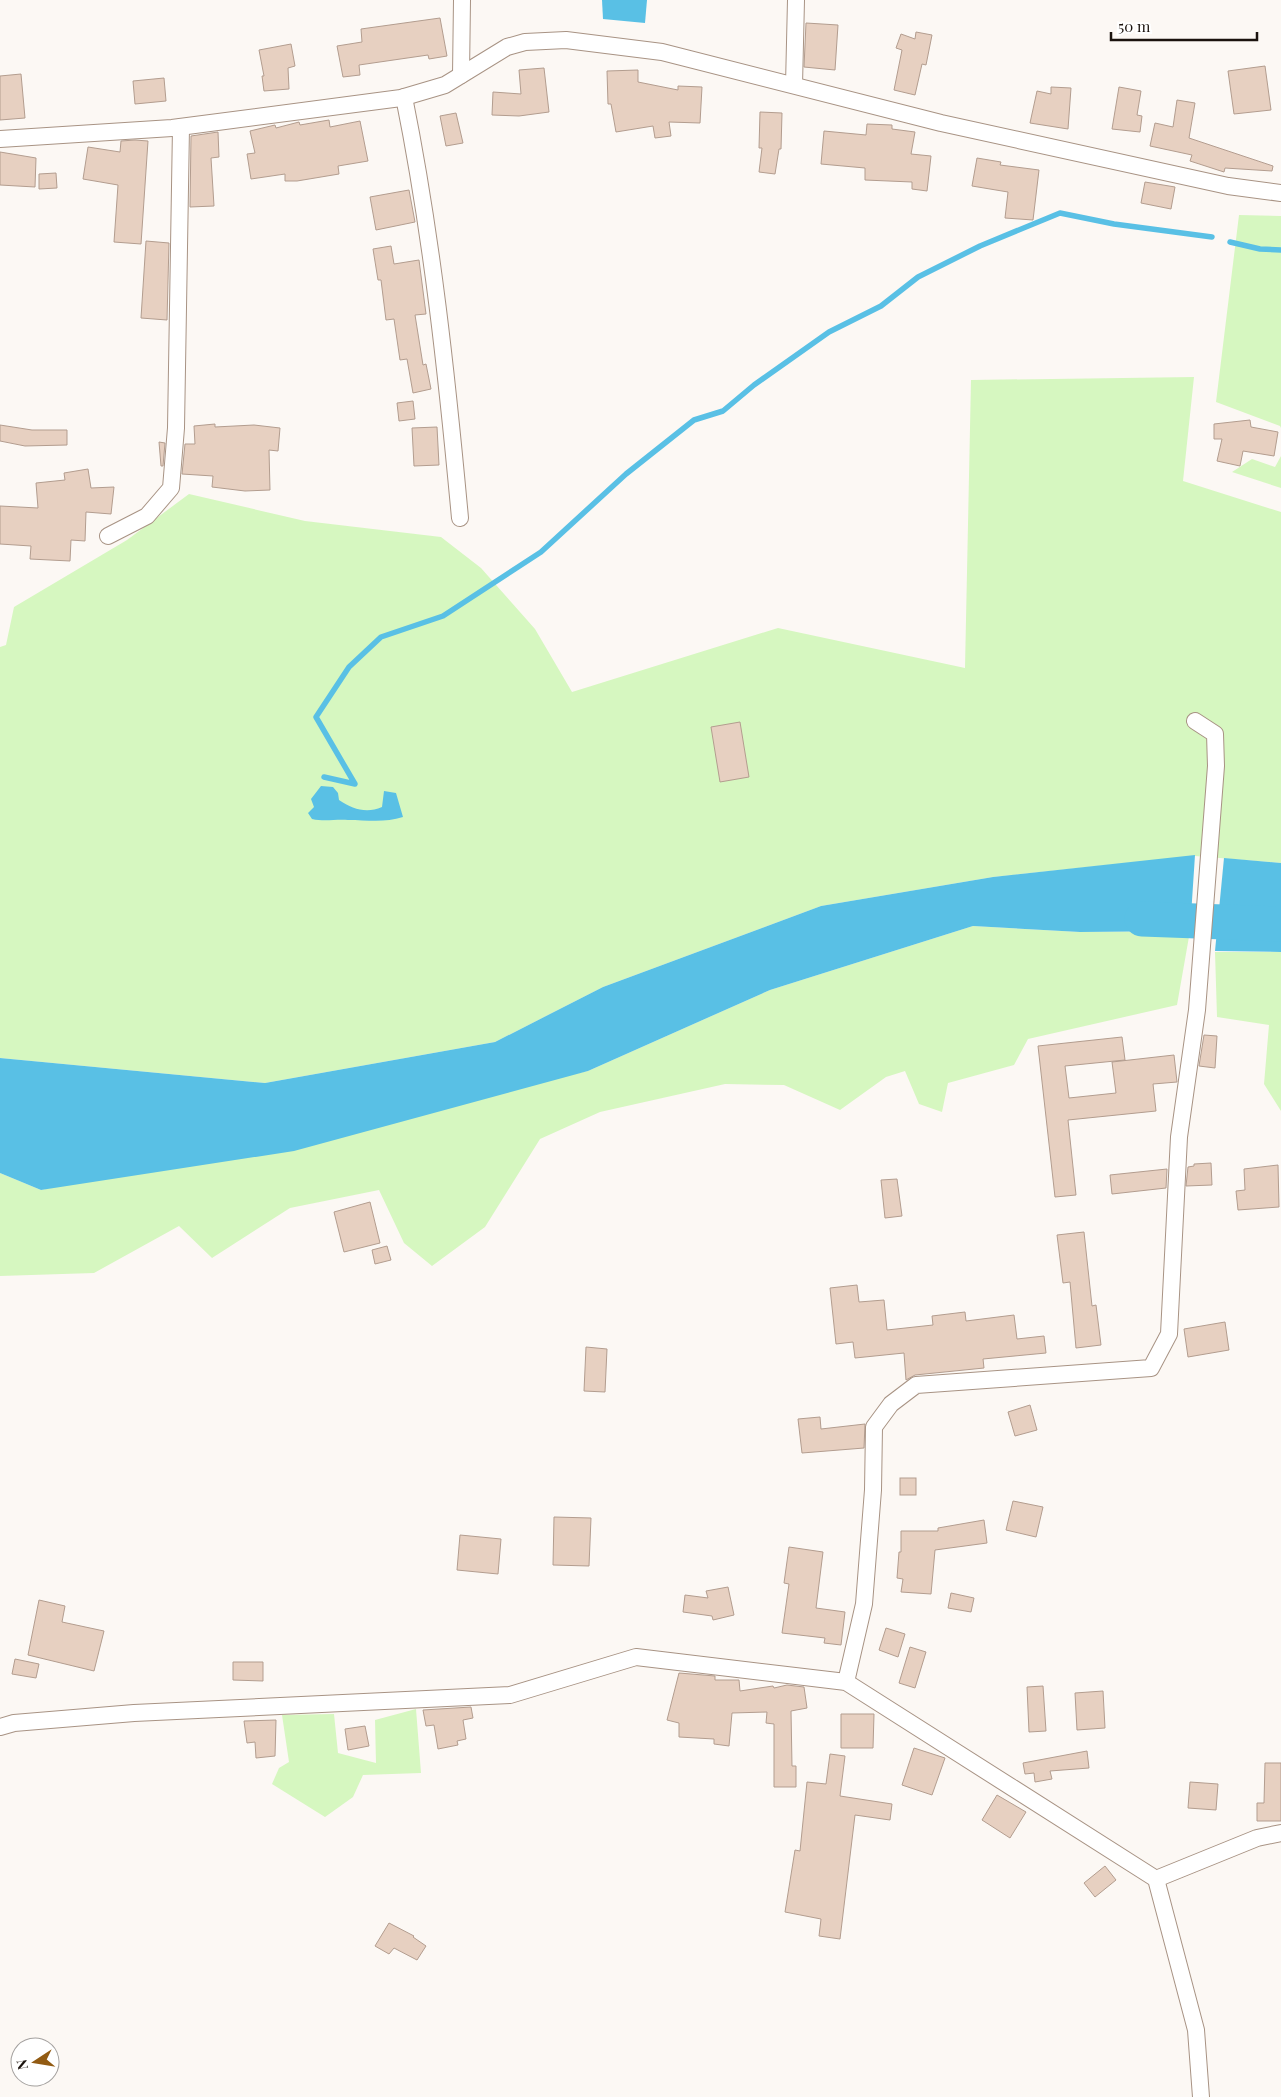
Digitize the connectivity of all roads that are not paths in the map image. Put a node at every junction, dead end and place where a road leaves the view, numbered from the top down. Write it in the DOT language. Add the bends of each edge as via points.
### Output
graph roads {
  1 [pos="462,0"];
  2 [pos="796,0"];
  3 [pos="461,75"];
  4 [pos="794,85"];
  5 [pos="404,97"];
  6 [pos="181,127"];
  7 [pos="0,139"];
  8 [pos="1281,193"];
  9 [pos="460,518"];
  10 [pos="108,536"];
  11 [pos="1195,721"];
  12 [pos="846,1682"];
  13 [pos="0,1727"];
  14 [pos="1281,1833"];
  15 [pos="1156,1879"];
  16 [pos="1201,2097"];
  1 -- 3 [label="street"];
  2 -- 4 [label="street"];
  3 -- 4 [label="street" via="507,47 525,42 566,40 662,52"];
  3 -- 5 [label="street" via="445,85"];
  4 -- 8 [label="street" via="941,123 1228,186"];
  5 -- 6 [label="street"];
  5 -- 9 [label="street" via="414,145 440,332"];
  6 -- 7 [label="street"];
  6 -- 10 [label="street" via="176,428 171,488 147,516"];
  11 -- 12 [label="street" via="1214,734 1216,766 1197,1010 1179,1137 1169,1334 1151,1368 916,1385 891,1404 874,1427 873,1490 864,1604"];
  12 -- 13 [label="street" via="636,1657 510,1695 134,1713 14,1723"];
  12 -- 15 [label="street"];
  14 -- 15 [label="street" via="1257,1838"];
  15 -- 16 [label="street" via="1196,2030"];
}
